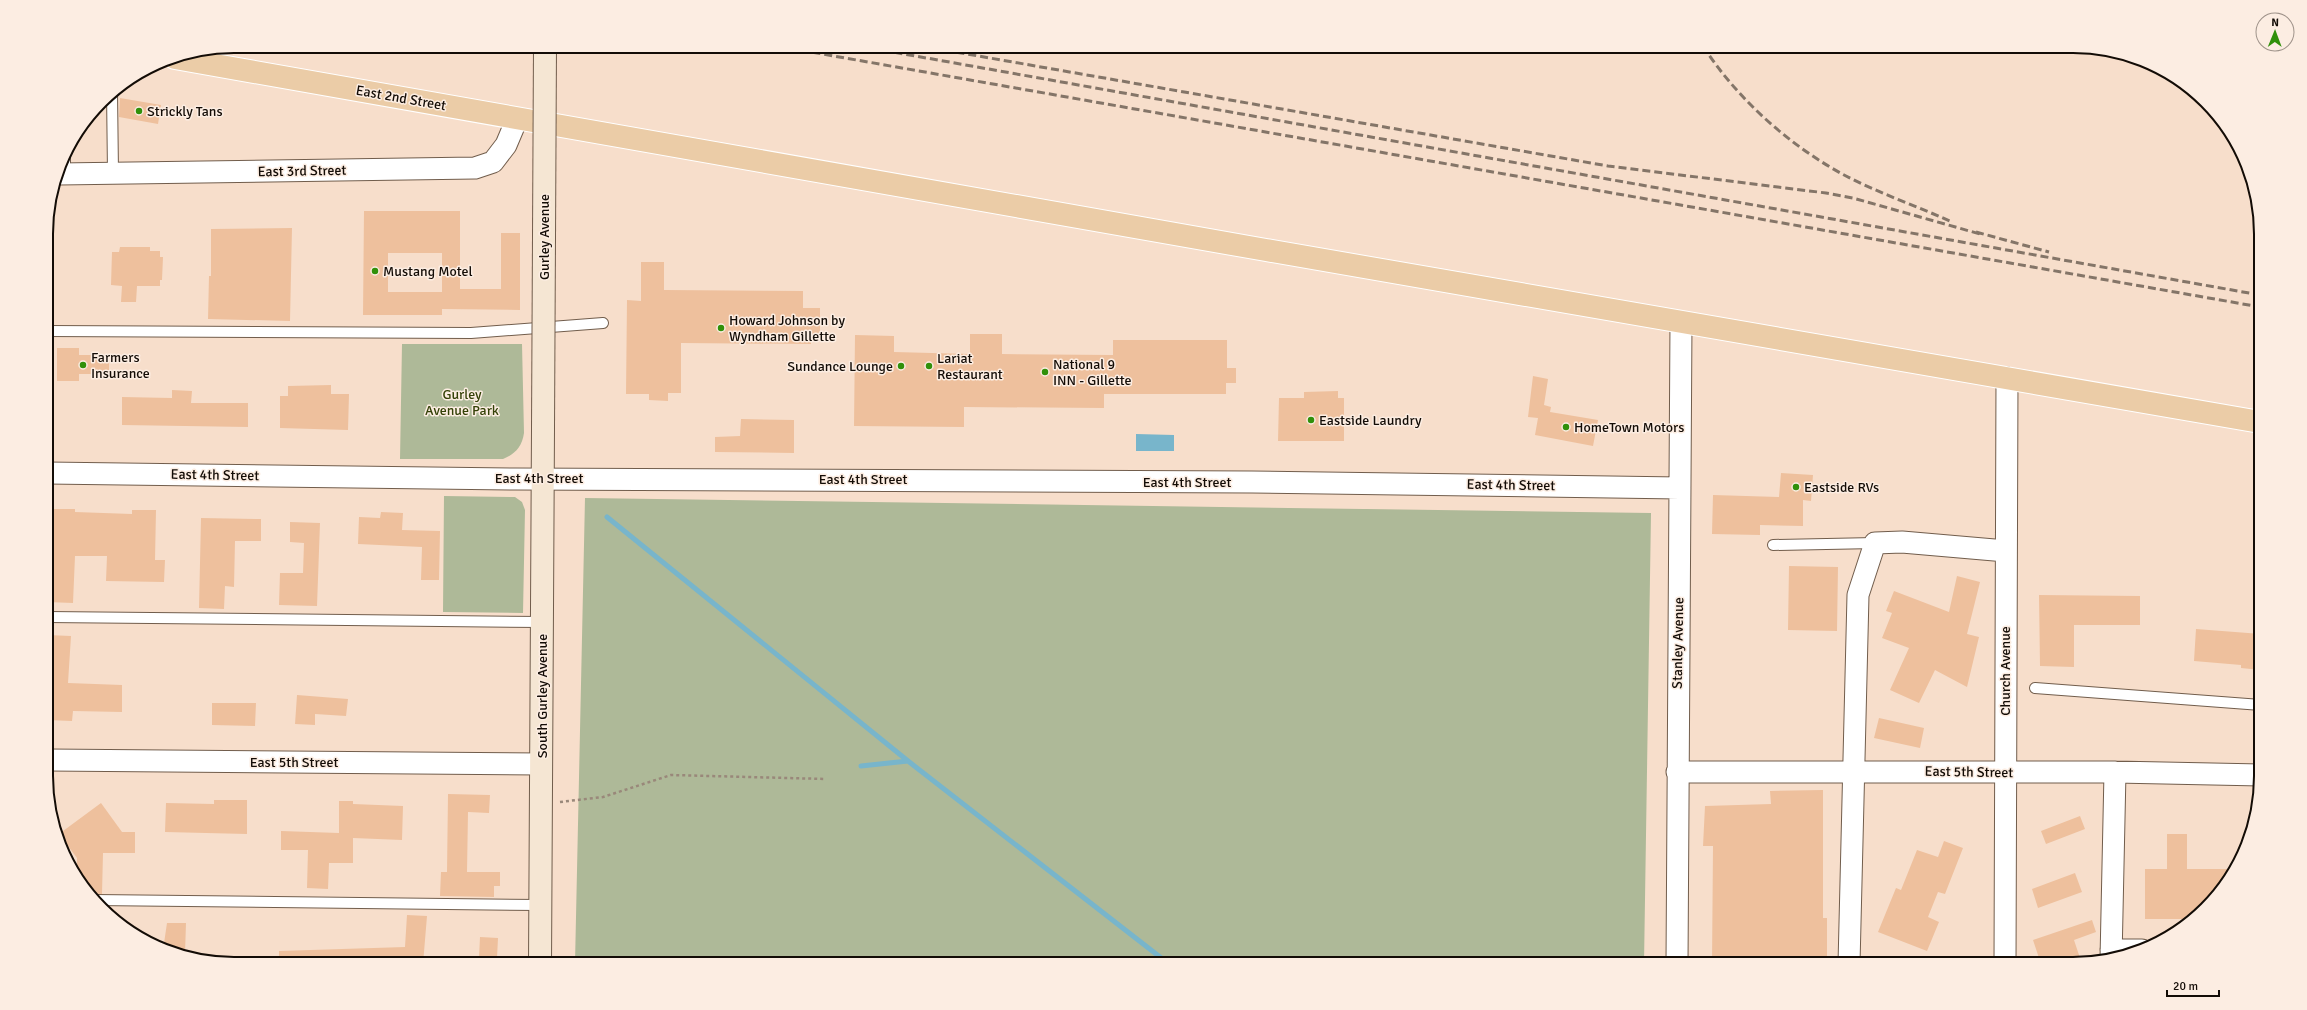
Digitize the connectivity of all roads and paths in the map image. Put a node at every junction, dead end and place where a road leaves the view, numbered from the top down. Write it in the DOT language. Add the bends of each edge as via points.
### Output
graph roads {
  1 [pos="545,53"];
  2 [pos="185,60"];
  3 [pos="112,101"];
  4 [pos="517,119"];
  5 [pos="113,173"];
  6 [pos="64,174"];
  7 [pos="1681,322"];
  8 [pos="603,323"];
  9 [pos="53,331"];
  10 [pos="2008,378"];
  11 [pos="2254,421"];
  12 [pos="543,429"];
  13 [pos="53,473"];
  14 [pos="543,478"];
  15 [pos="1680,488"];
  16 [pos="1875,543"];
  17 [pos="1773,545"];
  18 [pos="2006,551"];
  19 [pos="53,617"];
  20 [pos="542,622"];
  21 [pos="2035,688"];
  22 [pos="2254,704"];
  23 [pos="53,760"];
  24 [pos="541,764"];
  25 [pos="1854,771"];
  26 [pos="1677,772"];
  27 [pos="2114,772"];
  28 [pos="2005,773"];
  29 [pos="2254,775"];
  30 [pos="826,779"];
  31 [pos="541,803"];
  32 [pos="103,900"];
  33 [pos="541,904"];
  34 [pos="2111,954"];
  35 [pos="540,957"];
  36 [pos="1677,957"];
  37 [pos="1849,957"];
  38 [pos="2005,957"];
  1 -- 12 [label="street, Gurley Avenue, bridge"];
  2 -- 4 [label="main road, East 2nd Street"];
  3 -- 5 [label="lane"];
  4 -- 5 [label="street, East 3rd Street" via="506,145 494,162 475,168"];
  4 -- 7 [label="main road, East 2nd Street"];
  5 -- 6 [label="street, East 3rd Street"];
  7 -- 10 [label="main road, East 2nd Street"];
  7 -- 15 [label="street, Stanley Avenue"];
  8 -- 9 [label="lane" via="471,333"];
  10 -- 11 [label="main road, East 2nd Street"];
  10 -- 18 [label="street, Church Avenue"];
  12 -- 14 [label="street, South Gurley Avenue"];
  13 -- 14 [label="street, East 4th Street"];
  14 -- 15 [label="street, East 4th Street" via="1244,482"];
  14 -- 20 [label="street, South Gurley Avenue"];
  15 -- 26 [label="street, Stanley Avenue"];
  16 -- 17 [label="lane"];
  16 -- 18 [label="street" via="1902,542"];
  16 -- 25 [label="street" via="1858,595"];
  18 -- 28 [label="street, Church Avenue"];
  19 -- 20 [label="lane"];
  20 -- 24 [label="street, South Gurley Avenue"];
  21 -- 22 [label="lane"];
  23 -- 24 [label="street, East 5th Street"];
  24 -- 31 [label="street, South Gurley Avenue"];
  25 -- 26 [label="street, East 5th Street"];
  25 -- 28 [label="street, East 5th Street"];
  25 -- 37 [label="street"];
  26 -- 36 [label="street, Stanley Avenue"];
  27 -- 28 [label="street, East 5th Street"];
  27 -- 29 [label="street, East 5th Street"];
  27 -- 34 [label="street"];
  28 -- 38 [label="street, Church Avenue"];
  30 -- 31 [label="path" via="671,775 603,797"];
  31 -- 33 [label="street, South Gurley Avenue"];
  32 -- 33 [label="lane"];
  33 -- 35 [label="street, South Gurley Avenue"];
}
